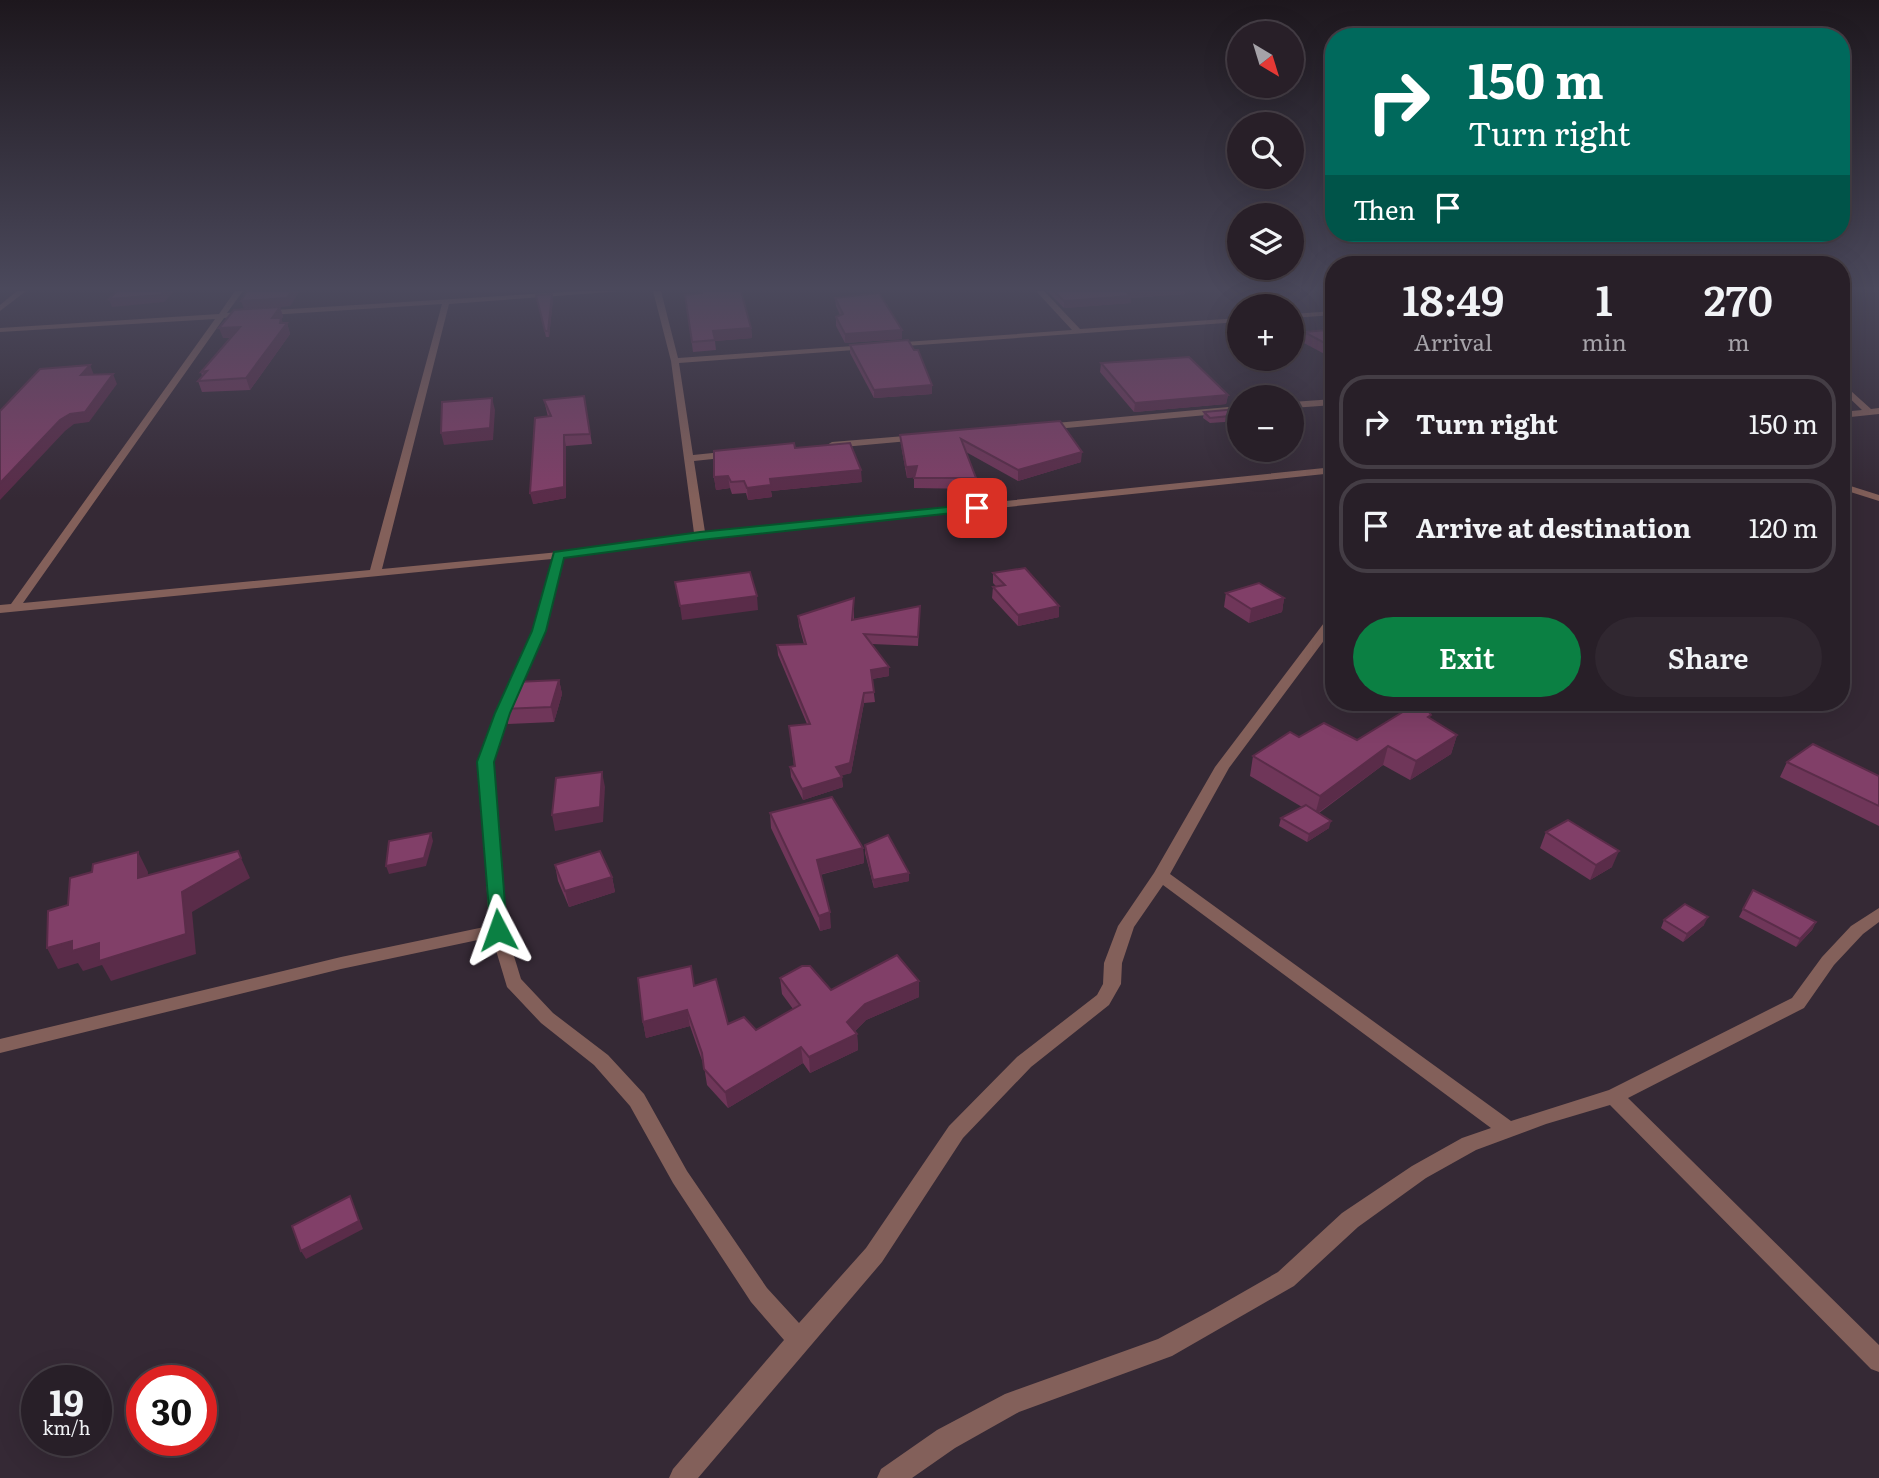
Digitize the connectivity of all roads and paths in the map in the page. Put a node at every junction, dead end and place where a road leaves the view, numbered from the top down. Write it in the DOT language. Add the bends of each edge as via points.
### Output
graph roads {
  1 [pos="190,360"];
  2 [pos="431,360"];
  3 [pos="675,360"];
  4 [pos="1850,394"];
  5 [pos="1325,403"];
  6 [pos="1304,404"];
  7 [pos="1227,410"];
  8 [pos="1868,411"];
  9 [pos="1879,411"];
  10 [pos="1850,414"];
  11 [pos="1032,428"];
  12 [pos="925,437"];
  13 [pos="818,446"];
  14 [pos="741,453"];
  15 [pos="691,458"];
  16 [pos="1325,471"];
  17 [pos="1850,489"];
  18 [pos="1879,498"];
  19 [pos="700,536"];
  20 [pos="559,555"];
  21 [pos="376,572"];
  22 [pos="15,608"];
  23 [pos="0,609"];
  24 [pos="1325,630"];
  25 [pos="1161,876"];
  26 [pos="1879,914"];
  27 [pos="498,930"];
  28 [pos="0,1046"];
  29 [pos="1614,1096"];
  30 [pos="1509,1130"];
  31 [pos="799,1340"];
  32 [pos="1879,1361"];
  33 [pos="682,1478"];
  34 [pos="890,1478"];
  1 -- 22 [label="street"];
  2 -- 21 [label="street"];
  3 -- 15 [label="street"];
  4 -- 8 [label="street"];
  5 -- 6 [label="street"];
  7 -- 11 [label="street"];
  8 -- 9 [label="street"];
  8 -- 10 [label="street"];
  12 -- 13 [label="street"];
  14 -- 15 [label="street"];
  15 -- 19 [label="street"];
  16 -- 19 [label="street"];
  17 -- 18 [label="street"];
  19 -- 20 [label="street"];
  20 -- 21 [label="street"];
  20 -- 27 [label="street" via="539,631 502,713 486,762"];
  21 -- 22 [label="street"];
  22 -- 23 [label="street"];
  24 -- 25 [label="street" via="1222,767"];
  25 -- 30 [label="street"];
  25 -- 31 [label="street" via="1126,926 1113,963 1112,984 1102,1000 1024,1062 956,1132 874,1255"];
  26 -- 29 [label="street" via="1828,961 1798,1003"];
  27 -- 28 [label="street"];
  27 -- 31 [label="street" via="513,982 547,1017 601,1060 637,1100 680,1177 745,1274"];
  29 -- 30 [label="street"];
  29 -- 32 [label="street"];
  30 -- 34 [label="street" via="1469,1144 1419,1172 1350,1220 1286,1279 1218,1319 1164,1348 1013,1402 946,1439"];
  31 -- 33 [label="street"];
}
